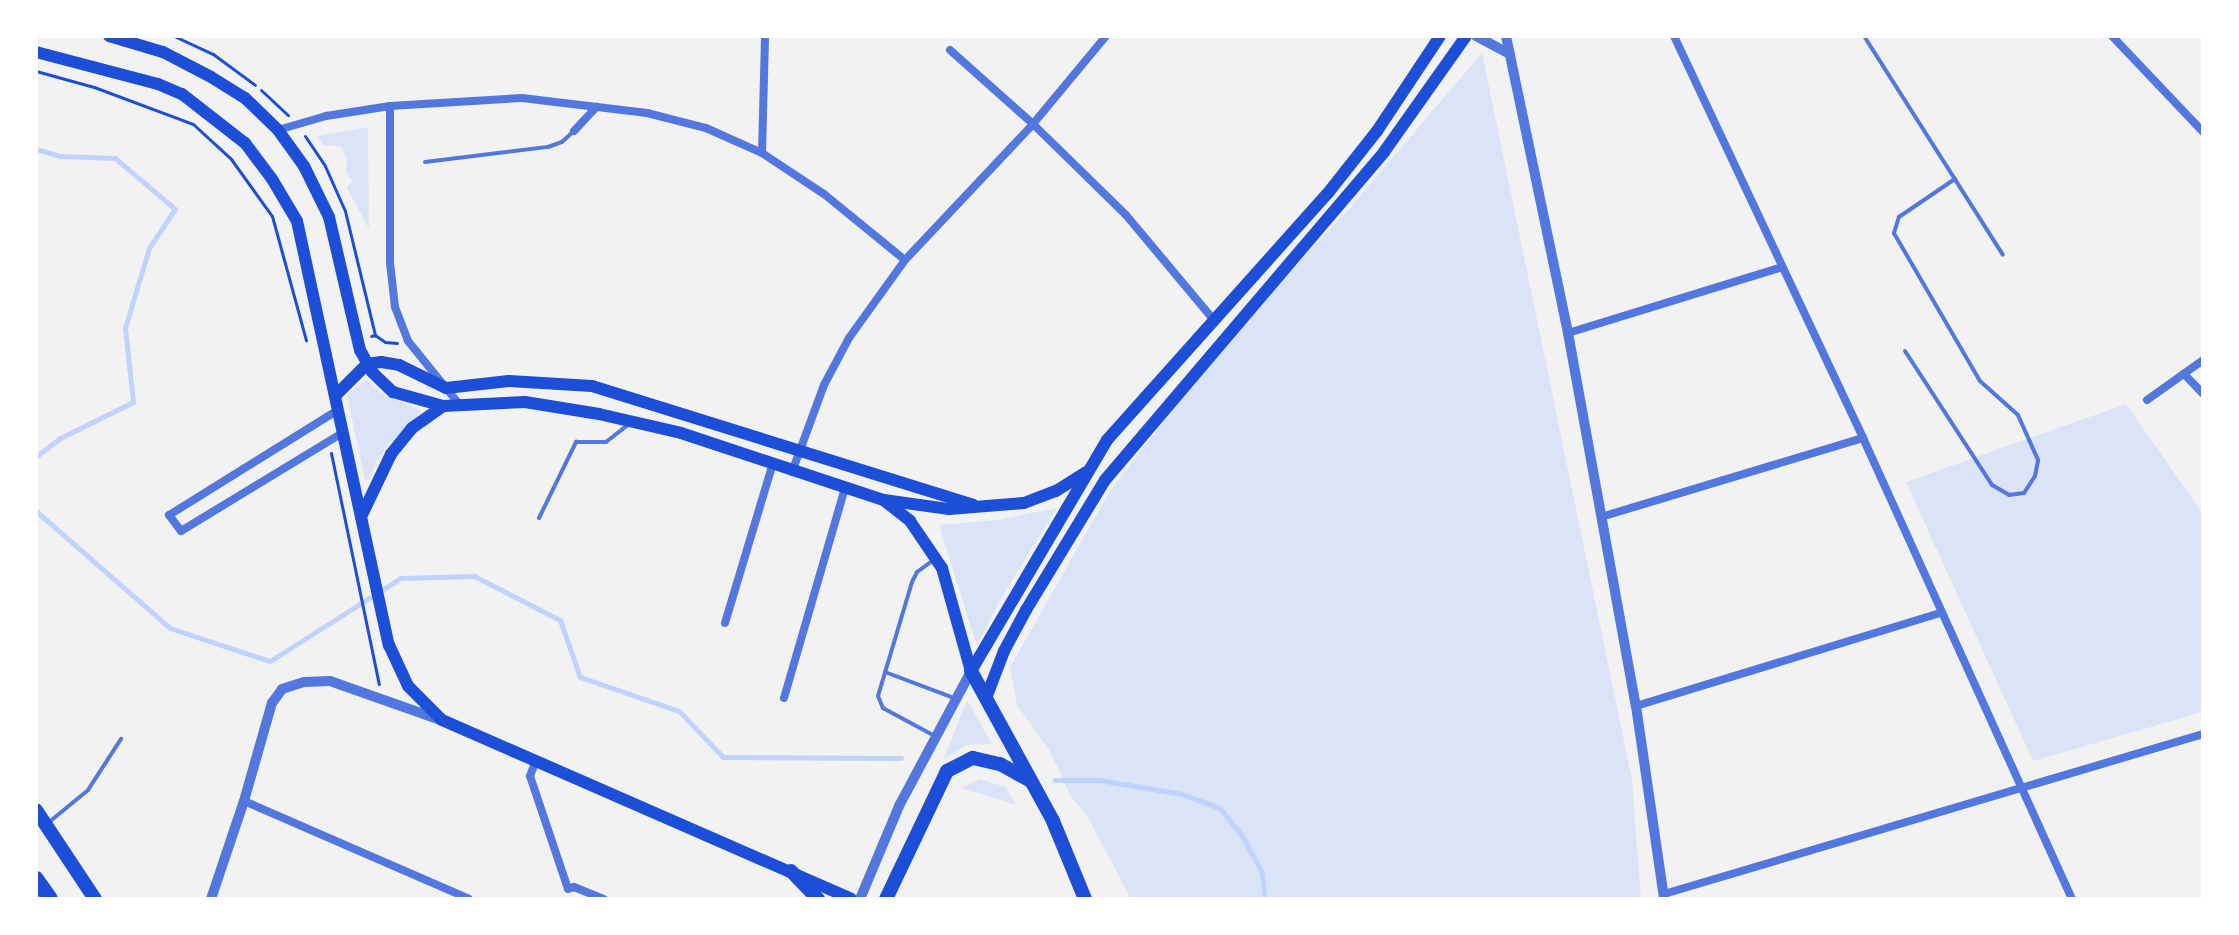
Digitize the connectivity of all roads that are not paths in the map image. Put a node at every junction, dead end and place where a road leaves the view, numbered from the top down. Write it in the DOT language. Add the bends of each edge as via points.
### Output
graph roads {
  1 [pos="109,36"];
  2 [pos="765,36"];
  3 [pos="1106,36"];
  4 [pos="1440,36"];
  5 [pos="1466,36"];
  6 [pos="1476,36"];
  7 [pos="1506,36"];
  8 [pos="1674,36"];
  9 [pos="1864,36"];
  10 [pos="2112,36"];
  11 [pos="950,50"];
  12 [pos="36,52"];
  13 [pos="1510,54"];
  14 [pos="390,106"];
  15 [pos="596,107"];
  16 [pos="1033,124"];
  17 [pos="278,130"];
  18 [pos="574,131"];
  19 [pos="2203,132"];
  20 [pos="762,153"];
  21 [pos="425,162"];
  22 [pos="1955,179"];
  23 [pos="2003,255"];
  24 [pos="905,260"];
  25 [pos="1782,267"];
  26 [pos="1213,319"];
  27 [pos="1568,333"];
  28 [pos="1905,351"];
  29 [pos="2203,360"];
  30 [pos="367,364"];
  31 [pos="2184,374"];
  32 [pos="446,388"];
  33 [pos="2203,394"];
  34 [pos="335,396"];
  35 [pos="2147,400"];
  36 [pos="459,404"];
  37 [pos="443,406"];
  38 [pos="338,410"];
  39 [pos="632,421"];
  40 [pos="342,433"];
  41 [pos="1863,438"];
  42 [pos="798,453"];
  43 [pos="772,466"];
  44 [pos="792,472"];
  45 [pos="1086,472"];
  46 [pos="845,488"];
  47 [pos="884,500"];
  48 [pos="980,507"];
  49 [pos="360,517"];
  50 [pos="1601,517"];
  51 [pos="539,518"];
  52 [pos="937,558"];
  53 [pos="1940,613"];
  54 [pos="725,623"];
  55 [pos="971,671"];
  56 [pos="885,672"];
  57 [pos="784,698"];
  58 [pos="986,698"];
  59 [pos="957,699"];
  60 [pos="1636,706"];
  61 [pos="442,720"];
  62 [pos="2203,734"];
  63 [pos="936,736"];
  64 [pos="121,739"];
  65 [pos="535,763"];
  66 [pos="1032,781"];
  67 [pos="2020,789"];
  68 [pos="244,801"];
  69 [pos="36,810"];
  70 [pos="46,825"];
  71 [pos="791,871"];
  72 [pos="36,879"];
  73 [pos="568,889"];
  74 [pos="1664,897"];
  75 [pos="50,899"];
  76 [pos="95,899"];
  77 [pos="211,899"];
  78 [pos="469,899"];
  79 [pos="564,899"];
  80 [pos="604,899"];
  81 [pos="818,899"];
  82 [pos="851,899"];
  83 [pos="860,899"];
  84 [pos="886,899"];
  85 [pos="1085,899"];
  86 [pos="2072,899"];
  1 -- 17 [label="main road" via="163,52 211,77 245,98"];
  2 -- 20 [label="street"];
  3 -- 16 [label="street"];
  4 -- 26 [label="main road" via="1328,193"];
  5 -- 58 [label="main road" via="1357,185 1105,480 1026,610"];
  6 -- 13 [label="street"];
  7 -- 13 [label="street"];
  8 -- 25 [label="street"];
  9 -- 22 [label="lane"];
  10 -- 19 [label="street"];
  11 -- 16 [label="street"];
  12 -- 34 [label="main road" via="182,94 245,143 297,221"];
  13 -- 27 [label="street"];
  14 -- 15 [label="street" via="522,98"];
  14 -- 17 [label="street"];
  14 -- 32 [label="street" via="395,307 408,341"];
  15 -- 18 [label="street"];
  15 -- 20 [label="street" via="706,128"];
  16 -- 24 [label="street"];
  16 -- 26 [label="street" via="1126,215"];
  17 -- 30 [label="main road" via="304,166 329,217 357,342"];
  18 -- 21 [label="lane" via="548,147"];
  20 -- 24 [label="street" via="824,194"];
  22 -- 23 [label="lane"];
  22 -- 28 [label="lane" via="1899,217 1894,233 1980,381 2018,415 2038,460 2024,493 2009,495 1992,485"];
  24 -- 42 [label="street" via="849,338"];
  25 -- 27 [label="street"];
  25 -- 41 [label="street"];
  26 -- 45 [label="main road" via="1107,440"];
  27 -- 50 [label="street"];
  29 -- 31 [label="street"];
  30 -- 32 [label="main road" via="399,365"];
  30 -- 34 [label="main road"];
  30 -- 37 [label="main road" via="393,392"];
  31 -- 33 [label="street"];
  31 -- 35 [label="street"];
  32 -- 36 [label="street"];
  32 -- 42 [label="main road" via="509,381 610,389"];
  34 -- 38 [label="main road"];
  36 -- 37 [label="main road"];
  36 -- 39 [label="main road" via="525,402"];
  37 -- 49 [label="main road" via="412,428 391,454"];
  38 -- 40 [label="main road"];
  38 -- 40 [label="street" via="169,515 181,531"];
  39 -- 43 [label="main road"];
  39 -- 51 [label="lane" via="606,442 576,442"];
  40 -- 49 [label="main road"];
  41 -- 50 [label="street"];
  41 -- 53 [label="street"];
  42 -- 44 [label="street"];
  42 -- 48 [label="main road"];
  43 -- 44 [label="main road"];
  43 -- 54 [label="street"];
  44 -- 46 [label="main road"];
  45 -- 48 [label="main road" via="1024,503"];
  45 -- 55 [label="main road"];
  46 -- 47 [label="main road"];
  46 -- 57 [label="street"];
  47 -- 48 [label="main road" via="949,509"];
  47 -- 52 [label="main road" via="910,521"];
  49 -- 61 [label="main road" via="389,645 408,686"];
  50 -- 60 [label="street"];
  52 -- 55 [label="main road"];
  52 -- 56 [label="lane" via="917,572"];
  53 -- 60 [label="street"];
  53 -- 67 [label="street"];
  55 -- 58 [label="main road"];
  55 -- 59 [label="street"];
  56 -- 59 [label="lane"];
  56 -- 63 [label="lane" via="878,696 883,708"];
  58 -- 66 [label="main road"];
  59 -- 63 [label="street"];
  60 -- 74 [label="street"];
  61 -- 65 [label="main road"];
  61 -- 68 [label="street" via="330,681 282,689 272,703"];
  62 -- 67 [label="street"];
  63 -- 83 [label="street"];
  64 -- 70 [label="lane" via="88,790"];
  65 -- 71 [label="main road"];
  65 -- 73 [label="street" via="530,776"];
  66 -- 84 [label="main road" via="1000,764 973,758 947,771"];
  66 -- 85 [label="main road"];
  67 -- 74 [label="street"];
  67 -- 86 [label="street"];
  68 -- 77 [label="street"];
  68 -- 78 [label="street"];
  69 -- 70 [label="main road"];
  70 -- 76 [label="main road"];
  71 -- 81 [label="main road"];
  71 -- 82 [label="main road"];
  72 -- 75 [label="highway"];
  73 -- 79 [label="street"];
  73 -- 80 [label="street"];
}
